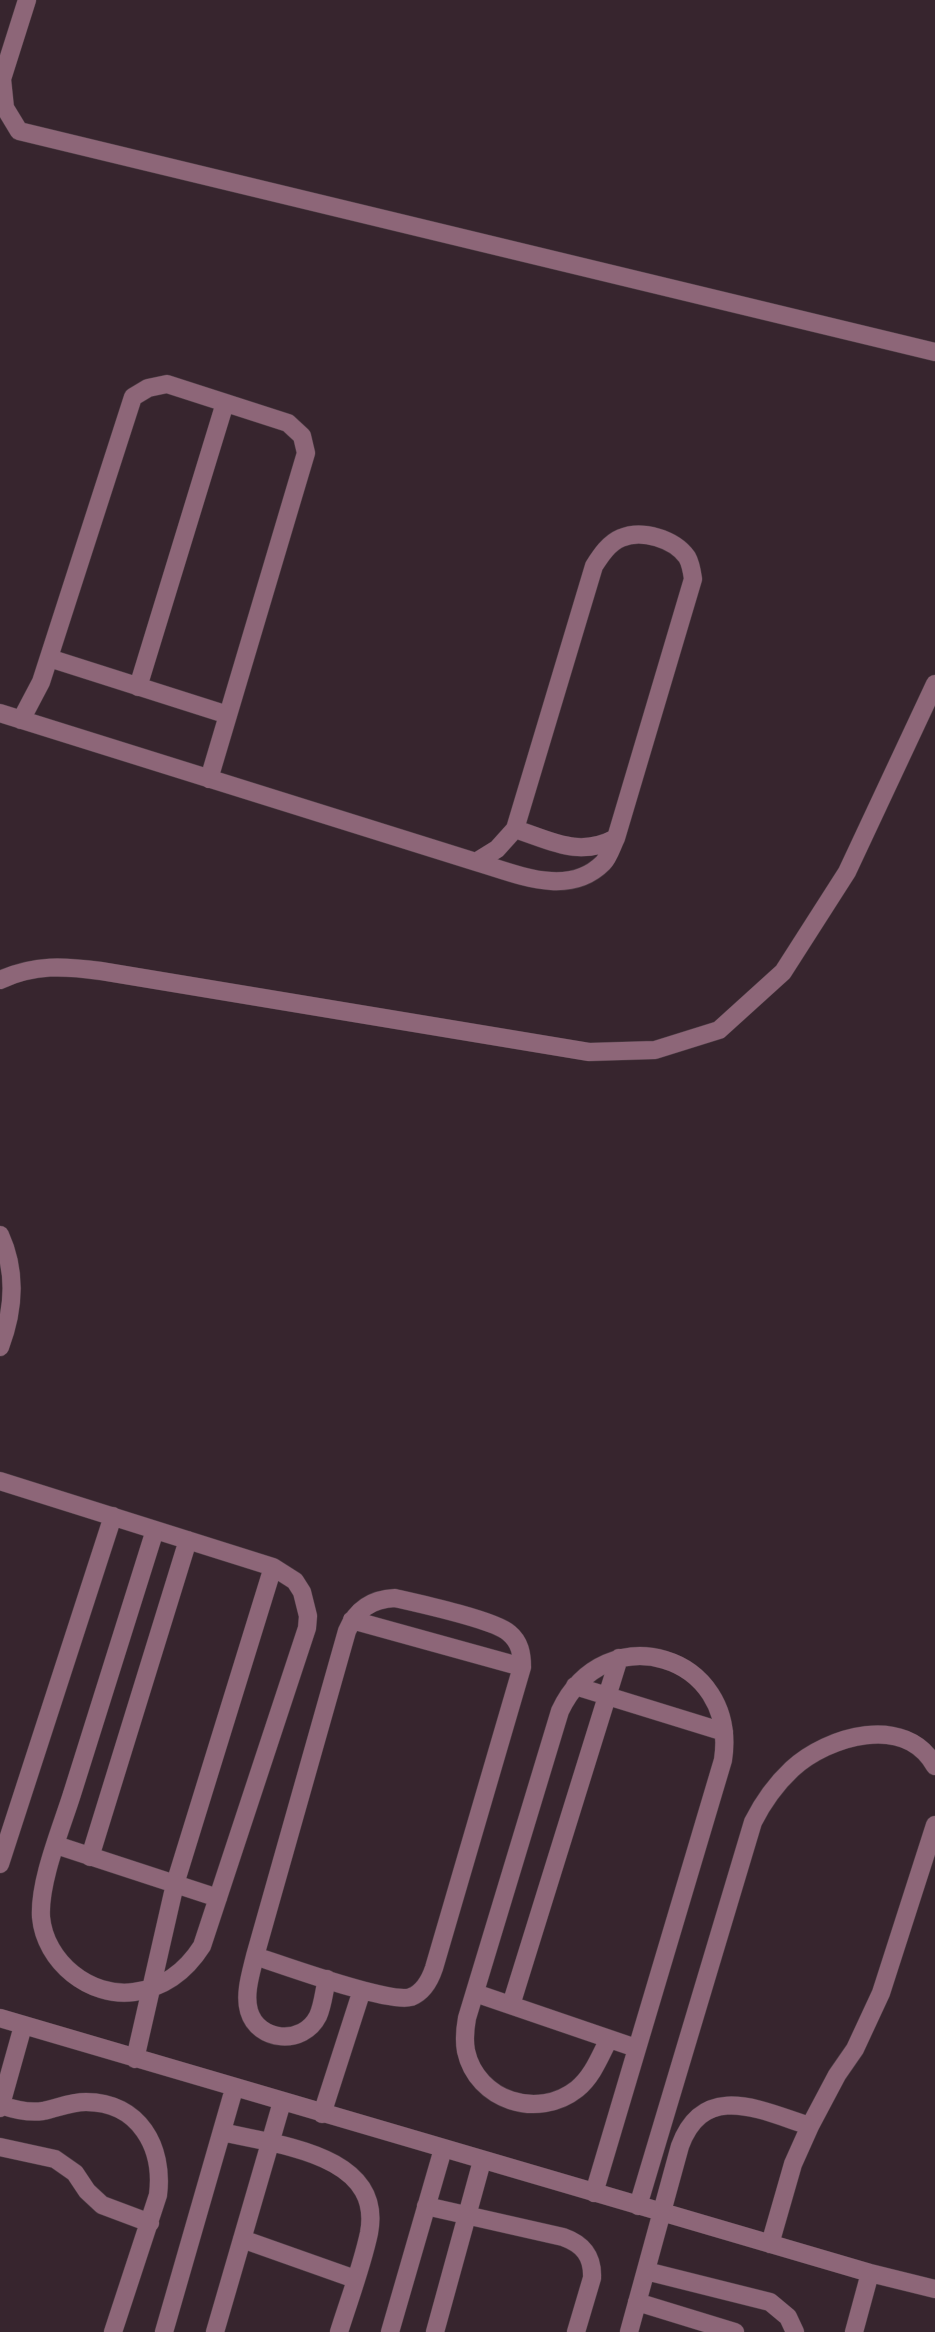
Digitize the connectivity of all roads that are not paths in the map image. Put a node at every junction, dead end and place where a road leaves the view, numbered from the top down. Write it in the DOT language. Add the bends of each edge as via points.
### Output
graph roads {
  1 [pos="27,0"];
  2 [pos="935,352"];
  3 [pos="225,403"];
  4 [pos="49,658"];
  5 [pos="935,684"];
  6 [pos="138,687"];
  7 [pos="0,713"];
  8 [pos="228,715"];
  9 [pos="21,720"];
  10 [pos="209,779"];
  11 [pos="515,829"];
  12 [pos="616,838"];
  13 [pos="476,862"];
  14 [pos="0,966"];
  15 [pos="18,972"];
  16 [pos="0,979"];
  17 [pos="0,1235"];
  18 [pos="0,1348"];
  19 [pos="0,1481"];
  20 [pos="113,1516"];
  21 [pos="155,1530"];
  22 [pos="188,1540"];
  23 [pos="274,1567"];
  24 [pos="352,1620"];
  25 [pos="619,1658"];
  26 [pos="522,1667"];
  27 [pos="575,1686"];
  28 [pos="607,1696"];
  29 [pos="724,1732"];
  30 [pos="935,1766"];
  31 [pos="935,1825"];
  32 [pos="56,1845"];
  33 [pos="90,1857"];
  34 [pos="0,1864"];
  35 [pos="175,1884"];
  36 [pos="218,1898"];
  37 [pos="255,1956"];
  38 [pos="327,1979"];
  39 [pos="151,1989"];
  40 [pos="362,1990"];
  41 [pos="475,1993"];
  42 [pos="511,2005"];
  43 [pos="0,2018"];
  44 [pos="23,2026"];
  45 [pos="609,2039"];
  46 [pos="636,2048"];
  47 [pos="135,2059"];
  48 [pos="234,2089"];
  49 [pos="282,2102"];
  50 [pos="0,2106"];
  51 [pos="322,2114"];
  52 [pos="810,2126"];
  53 [pos="222,2132"];
  54 [pos="270,2144"];
  55 [pos="0,2147"];
  56 [pos="443,2149"];
  57 [pos="482,2161"];
  58 [pos="594,2193"];
  59 [pos="426,2206"];
  60 [pos="638,2206"];
  61 [pos="661,2212"];
  62 [pos="467,2216"];
  63 [pos="150,2223"];
  64 [pos="242,2239"];
  65 [pos="770,2244"];
  66 [pos="646,2271"];
  67 [pos="870,2273"];
  68 [pos="355,2279"];
  69 [pos="935,2289"];
  70 [pos="637,2302"];
  71 [pos="113,2332"];
  72 [pos="164,2332"];
  73 [pos="215,2332"];
  74 [pos="339,2332"];
  75 [pos="390,2332"];
  76 [pos="435,2332"];
  77 [pos="576,2332"];
  78 [pos="629,2332"];
  79 [pos="731,2332"];
  80 [pos="795,2332"];
  81 [pos="855,2332"];
  1 -- 2 [label="street" via="2,79 5,108 19,131"];
  3 -- 4 [label="street" via="167,384 133,397"];
  3 -- 6 [label="street"];
  3 -- 8 [label="street" via="288,423 302,436 306,453"];
  4 -- 6 [label="street"];
  4 -- 9 [label="street"];
  5 -- 15 [label="street" via="847,872 783,972 719,1030 655,1050 589,1052 79,968"];
  6 -- 8 [label="street"];
  7 -- 9 [label="street"];
  8 -- 10 [label="street"];
  9 -- 10 [label="street"];
  10 -- 13 [label="street"];
  11 -- 12 [label="street" via="576,848 600,847"];
  11 -- 12 [label="street" via="594,566 604,550 621,538 642,534 681,549 693,579"];
  11 -- 13 [label="street" via="497,849"];
  12 -- 13 [label="street" via="605,861 566,882"];
  14 -- 15 [label="street"];
  15 -- 16 [label="street"];
  17 -- 18 [label="street" via="9,1260 12,1306"];
  19 -- 20 [label="street"];
  20 -- 21 [label="street"];
  20 -- 34 [label="street"];
  21 -- 22 [label="street"];
  21 -- 32 [label="street"];
  22 -- 23 [label="street"];
  22 -- 33 [label="street"];
  23 -- 35 [label="street"];
  23 -- 36 [label="street" via="302,1591 306,1628"];
  24 -- 26 [label="street"];
  24 -- 26 [label="street" via="370,1603 395,1598 491,1623 515,1639"];
  24 -- 37 [label="street"];
  25 -- 27 [label="street" via="587,1673"];
  25 -- 28 [label="street"];
  25 -- 29 [label="street" via="656,1657 689,1672 714,1698"];
  26 -- 40 [label="street" via="430,1978 415,1996 404,1999"];
  27 -- 28 [label="street"];
  27 -- 41 [label="street" via="560,1711"];
  28 -- 29 [label="street"];
  28 -- 42 [label="street"];
  29 -- 46 [label="street" via="723,1760"];
  30 -- 60 [label="street" via="921,1747 908,1739 879,1734 855,1737 794,1767 763,1801"];
  31 -- 52 [label="street" via="869,2022"];
  32 -- 33 [label="street"];
  32 -- 39 [label="street" via="41,1902 41,1920 54,1954 80,1980 97,1988 114,1992"];
  33 -- 35 [label="street"];
  35 -- 36 [label="street"];
  35 -- 39 [label="street"];
  36 -- 39 [label="street" via="193,1961"];
  37 -- 38 [label="street"];
  37 -- 38 [label="street" via="248,2009 269,2034 291,2037 310,2026 317,2017"];
  38 -- 40 [label="street"];
  39 -- 47 [label="street"];
  40 -- 51 [label="street"];
  41 -- 42 [label="street"];
  41 -- 45 [label="street" via="467,2018 466,2050 480,2079 504,2098 535,2105 566,2097 590,2076"];
  42 -- 45 [label="street"];
  43 -- 44 [label="street"];
  44 -- 47 [label="street"];
  44 -- 50 [label="street"];
  45 -- 46 [label="street"];
  46 -- 58 [label="street"];
  47 -- 48 [label="street"];
  48 -- 49 [label="street"];
  48 -- 53 [label="street"];
  49 -- 51 [label="street"];
  49 -- 54 [label="street"];
  50 -- 63 [label="street" via="29,2112 89,2102 106,2104 135,2120 146,2132 159,2162 158,2195"];
  51 -- 56 [label="street"];
  52 -- 61 [label="street" via="738,2105 706,2111 684,2135"];
  52 -- 65 [label="street" via="789,2177"];
  53 -- 54 [label="street"];
  53 -- 72 [label="street"];
  54 -- 64 [label="street"];
  54 -- 68 [label="street" via="329,2159 353,2176 367,2202 369,2231"];
  55 -- 63 [label="street" via="55,2159 75,2173 102,2206"];
  56 -- 57 [label="street"];
  56 -- 59 [label="street"];
  57 -- 58 [label="street"];
  57 -- 62 [label="street"];
  58 -- 60 [label="street"];
  59 -- 62 [label="street"];
  59 -- 75 [label="street"];
  60 -- 61 [label="street"];
  61 -- 65 [label="street"];
  61 -- 66 [label="street"];
  62 -- 76 [label="street"];
  62 -- 77 [label="street" via="580,2244 590,2260 592,2278"];
  63 -- 71 [label="street"];
  64 -- 68 [label="street"];
  64 -- 73 [label="street"];
  65 -- 67 [label="street"];
  66 -- 70 [label="street"];
  66 -- 80 [label="street" via="770,2302 788,2317"];
  67 -- 69 [label="street"];
  67 -- 81 [label="street"];
  68 -- 74 [label="street"];
  70 -- 78 [label="street"];
  70 -- 79 [label="street"];
}
